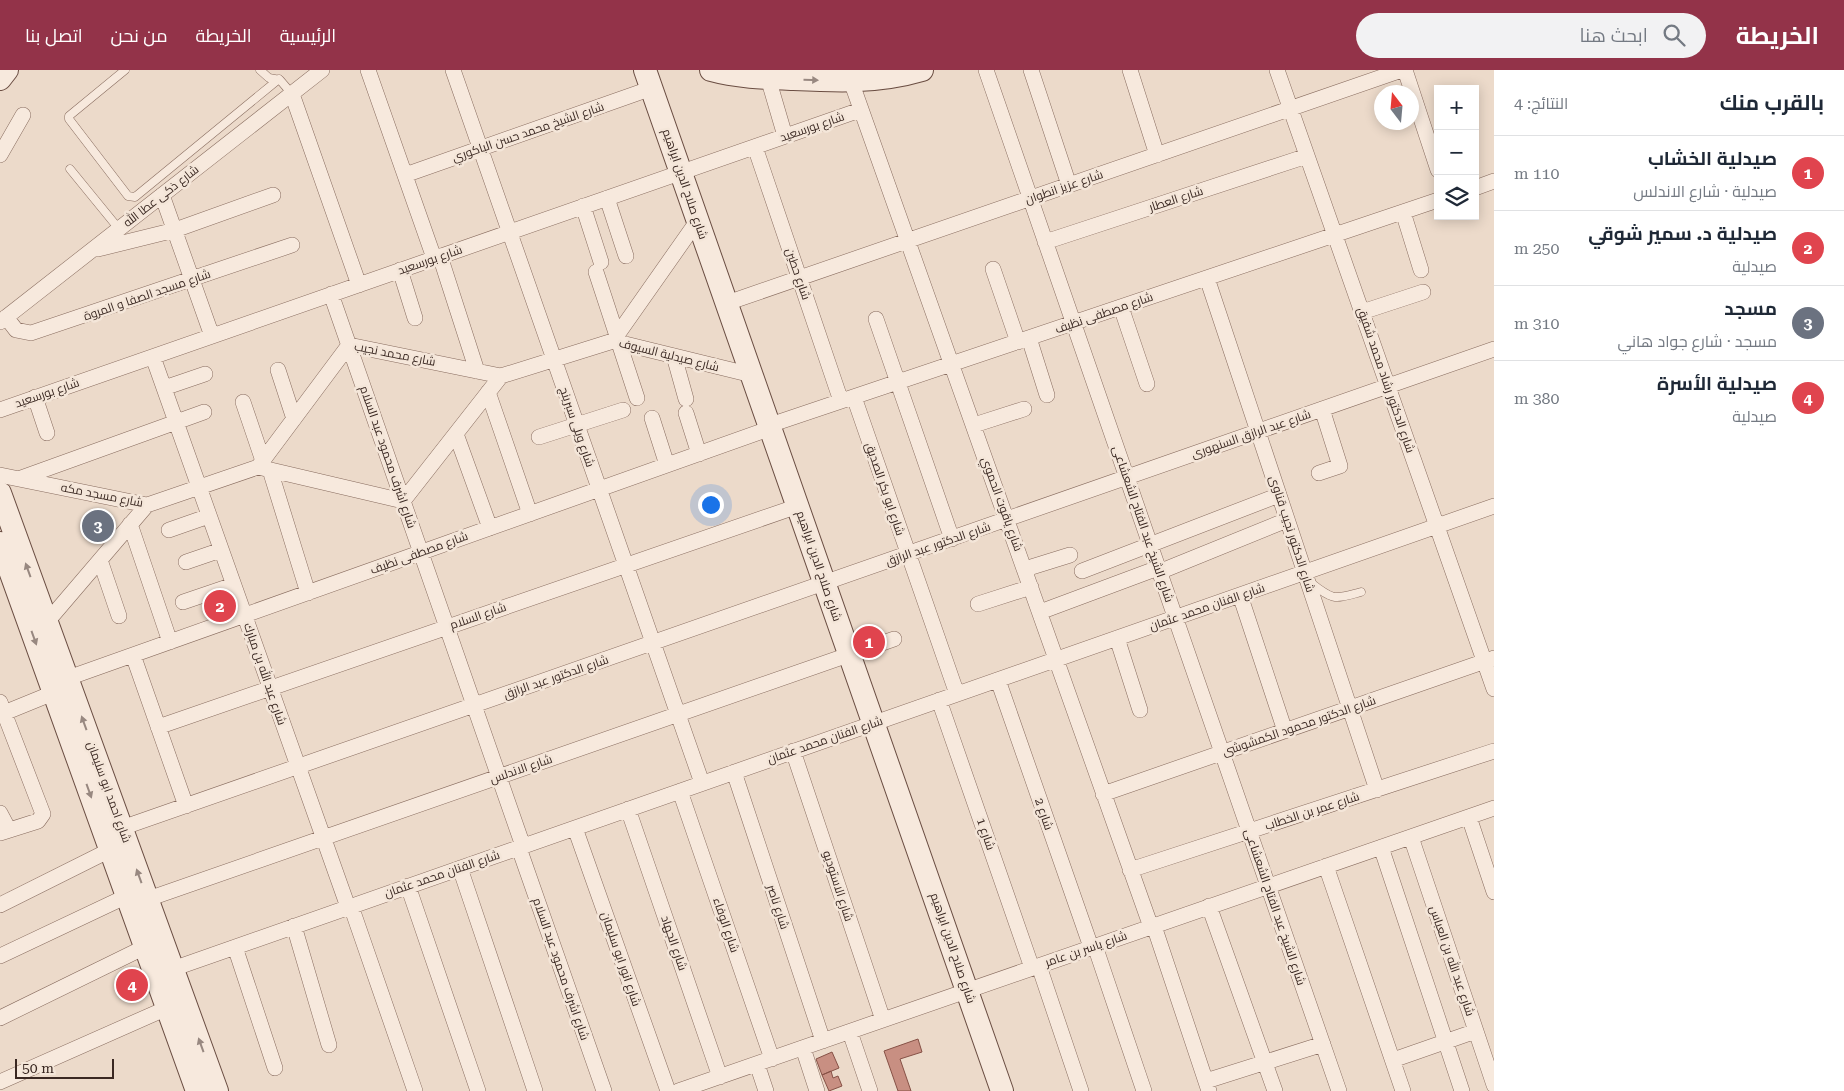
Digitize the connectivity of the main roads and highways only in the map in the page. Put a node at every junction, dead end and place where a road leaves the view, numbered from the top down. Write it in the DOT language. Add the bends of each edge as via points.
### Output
graph roads {
  1 [pos="7,70"];
  2 [pos="714,70"];
  3 [pos="922,70"];
  4 [pos="858,77"];
  5 [pos="0,79"];
  6 [pos="649,79"];
  7 [pos="0,493"];
  8 [pos="0,543"];
  9 [pos="61,686"];
  10 [pos="137,898"];
  11 [pos="164,972"];
  12 [pos="197,1091"];
  13 [pos="217,1091"];
  14 [pos="1002,1091"];
  1 -- 5 [label="main road"];
  2 -- 4 [label="main road, one-way" via="768,78"];
  3 -- 4 [label="main road"];
  6 -- 14 [label="main road, شارع صلاح الدين ابراهيم"];
  9 -- 7 [label="main road, شارع احمد ابو سليمان, one-way" via="47,622"];
  8 -- 9 [label="main road, شارع احمد ابو سليمان, one-way"];
  9 -- 10 [label="main road, شارع احمد ابو سليمان" via="112,837"];
  10 -- 11 [label="main road, شارع احمد ابو سليمان"];
  10 -- 11 [label="main road, شارع احمد ابو سليمان" via="145,947"];
  11 -- 12 [label="main road, شارع احمد ابو سليمان" via="167,1008"];
  13 -- 11 [label="main road, شارع احمد ابو سليمان, one-way"];
}
